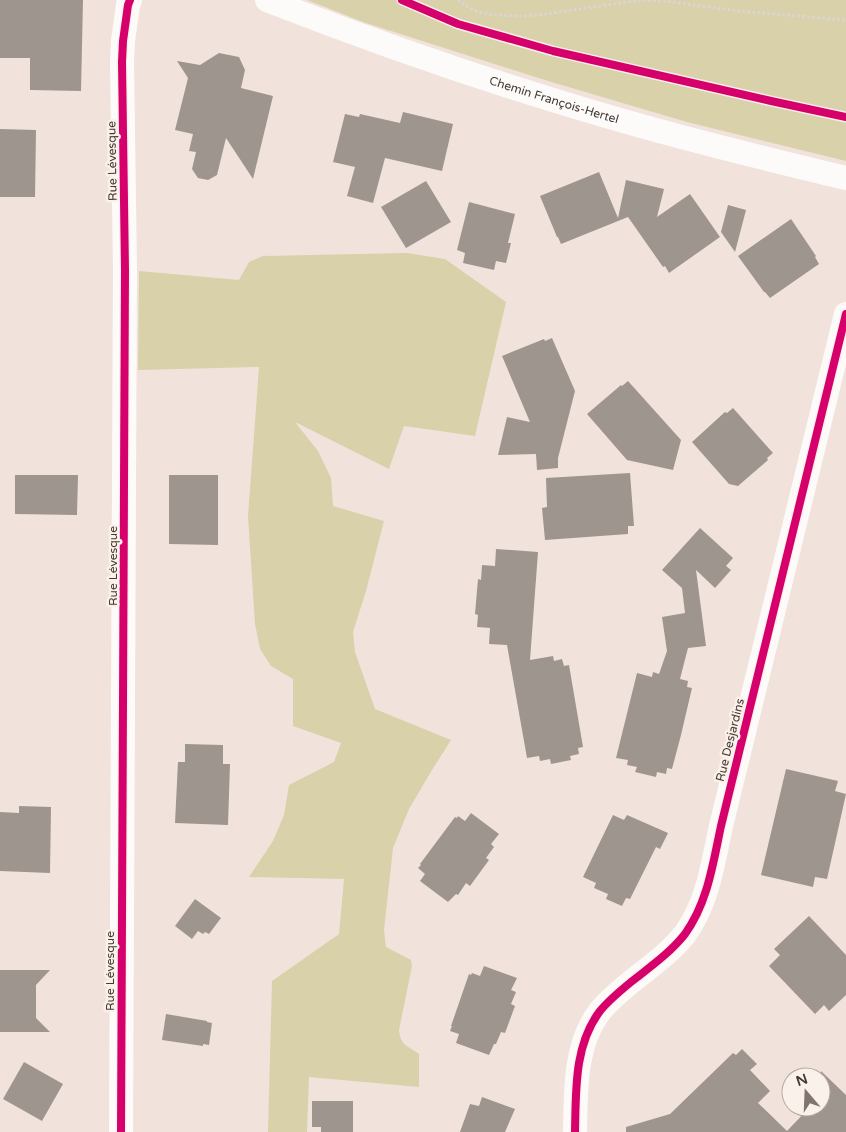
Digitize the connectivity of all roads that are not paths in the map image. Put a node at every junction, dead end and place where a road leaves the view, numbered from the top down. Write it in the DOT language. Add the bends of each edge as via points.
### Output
graph roads {
  1 [pos="130,0"];
  2 [pos="267,0"];
  3 [pos="846,178"];
  4 [pos="846,314"];
  5 [pos="121,1132"];
  6 [pos="576,1132"];
  1 -- 5 [label="street, Rue Lévesque" via="122,62 125,280"];
  2 -- 3 [label="street, Chemin François-Hertel" via="402,51 543,98 699,142"];
  4 -- 6 [label="street, Rue Desjardins" via="702,904 686,933 664,956 614,996 592,1024 578,1065"];
}
